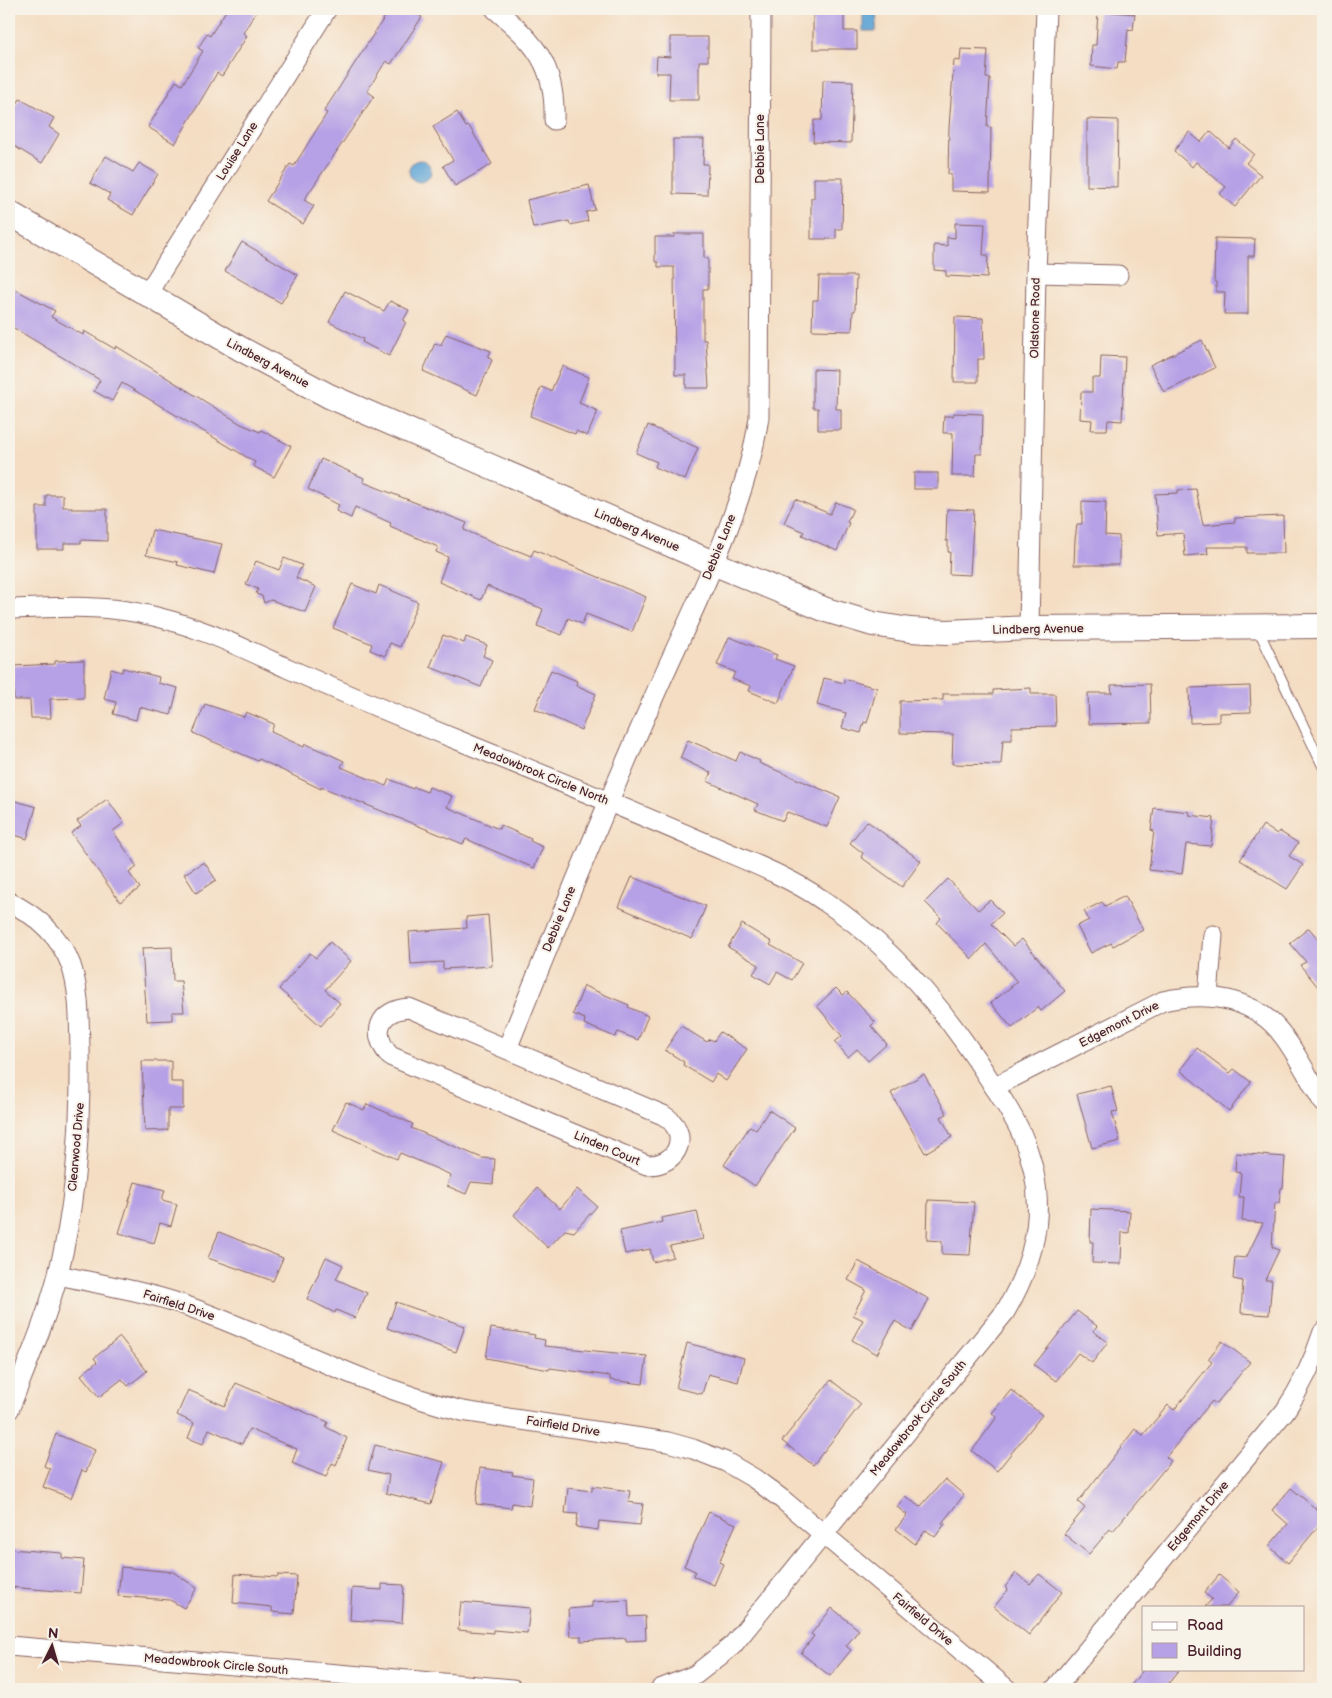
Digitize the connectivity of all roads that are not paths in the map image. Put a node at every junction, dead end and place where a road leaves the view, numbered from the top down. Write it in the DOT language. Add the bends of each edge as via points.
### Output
graph roads {
  1 [pos="327,9"];
  2 [pos="495,9"];
  3 [pos="761,9"];
  4 [pos="1046,9"];
  5 [pos="554,120"];
  6 [pos="9,213"];
  7 [pos="1036,273"];
  8 [pos="1118,275"];
  9 [pos="147,294"];
  10 [pos="712,563"];
  11 [pos="9,609"];
  12 [pos="1323,626"];
  13 [pos="1256,627"];
  14 [pos="1029,628"];
  15 [pos="1323,767"];
  16 [pos="608,801"];
  17 [pos="9,902"];
  18 [pos="1213,935"];
  19 [pos="1208,996"];
  20 [pos="506,1049"];
  21 [pos="994,1086"];
  22 [pos="1323,1102"];
  23 [pos="58,1275"];
  24 [pos="1323,1332"];
  25 [pos="9,1410"];
  26 [pos="823,1534"];
  27 [pos="9,1646"];
  28 [pos="513,1689"];
  29 [pos="660,1689"];
  30 [pos="1007,1689"];
  31 [pos="1055,1689"];
  1 -- 9 [label="street, Louise Lane"];
  2 -- 5 [label="street" via="532,42 542,56 555,100"];
  3 -- 10 [label="street, Debbie Lane" via="759,417 746,479"];
  4 -- 7 [label="street, Oldstone Road"];
  6 -- 9 [label="street, Lindberg Avenue"];
  7 -- 8 [label="street"];
  7 -- 14 [label="street, Oldstone Road"];
  9 -- 10 [label="street, Lindberg Avenue" via="329,396"];
  10 -- 14 [label="street, Lindberg Avenue" via="826,610 873,624 947,632"];
  10 -- 16 [label="street, Debbie Lane"];
  11 -- 16 [label="street, Meadowbrook Circle North" via="90,607 170,619"];
  12 -- 13 [label="street, Lindberg Avenue"];
  13 -- 14 [label="street, Lindberg Avenue"];
  13 -- 15 [label="lane"];
  16 -- 20 [label="street, Debbie Lane"];
  16 -- 21 [label="street, Meadowbrook Circle North" via="752,863 822,899 851,920 931,996"];
  17 -- 23 [label="street, Clearwood Drive" via="41,922 57,940 70,964 77,987 81,1098 70,1215"];
  18 -- 19 [label="street"];
  19 -- 21 [label="street, Edgemont Drive" via="1185,996 1163,1001"];
  19 -- 22 [label="street, Edgemont Drive" via="1230,1000 1267,1019 1283,1035"];
  20 -- 20 [label="street, Linden Court" via="670,1120 677,1129 677,1151 658,1166 647,1165 390,1056 381,1046 378,1034 387,1014 409,1008"];
  21 -- 26 [label="street, Meadowbrook Circle South" via="1022,1134 1038,1194 1038,1225 1032,1256 1021,1285 1006,1312"];
  23 -- 25 [label="street, Clearwood Drive"];
  23 -- 26 [label="street, Fairfield Drive" via="149,1294 194,1308 382,1387 429,1403 462,1411 668,1442 693,1449 756,1479"];
  24 -- 31 [label="street, Edgemont Drive" via="1313,1362 1285,1411"];
  26 -- 29 [label="street, Meadowbrook Circle South" via="732,1646 695,1675"];
  26 -- 30 [label="street, Fairfield Drive"];
  27 -- 28 [label="street, Meadowbrook Circle South"];
}
